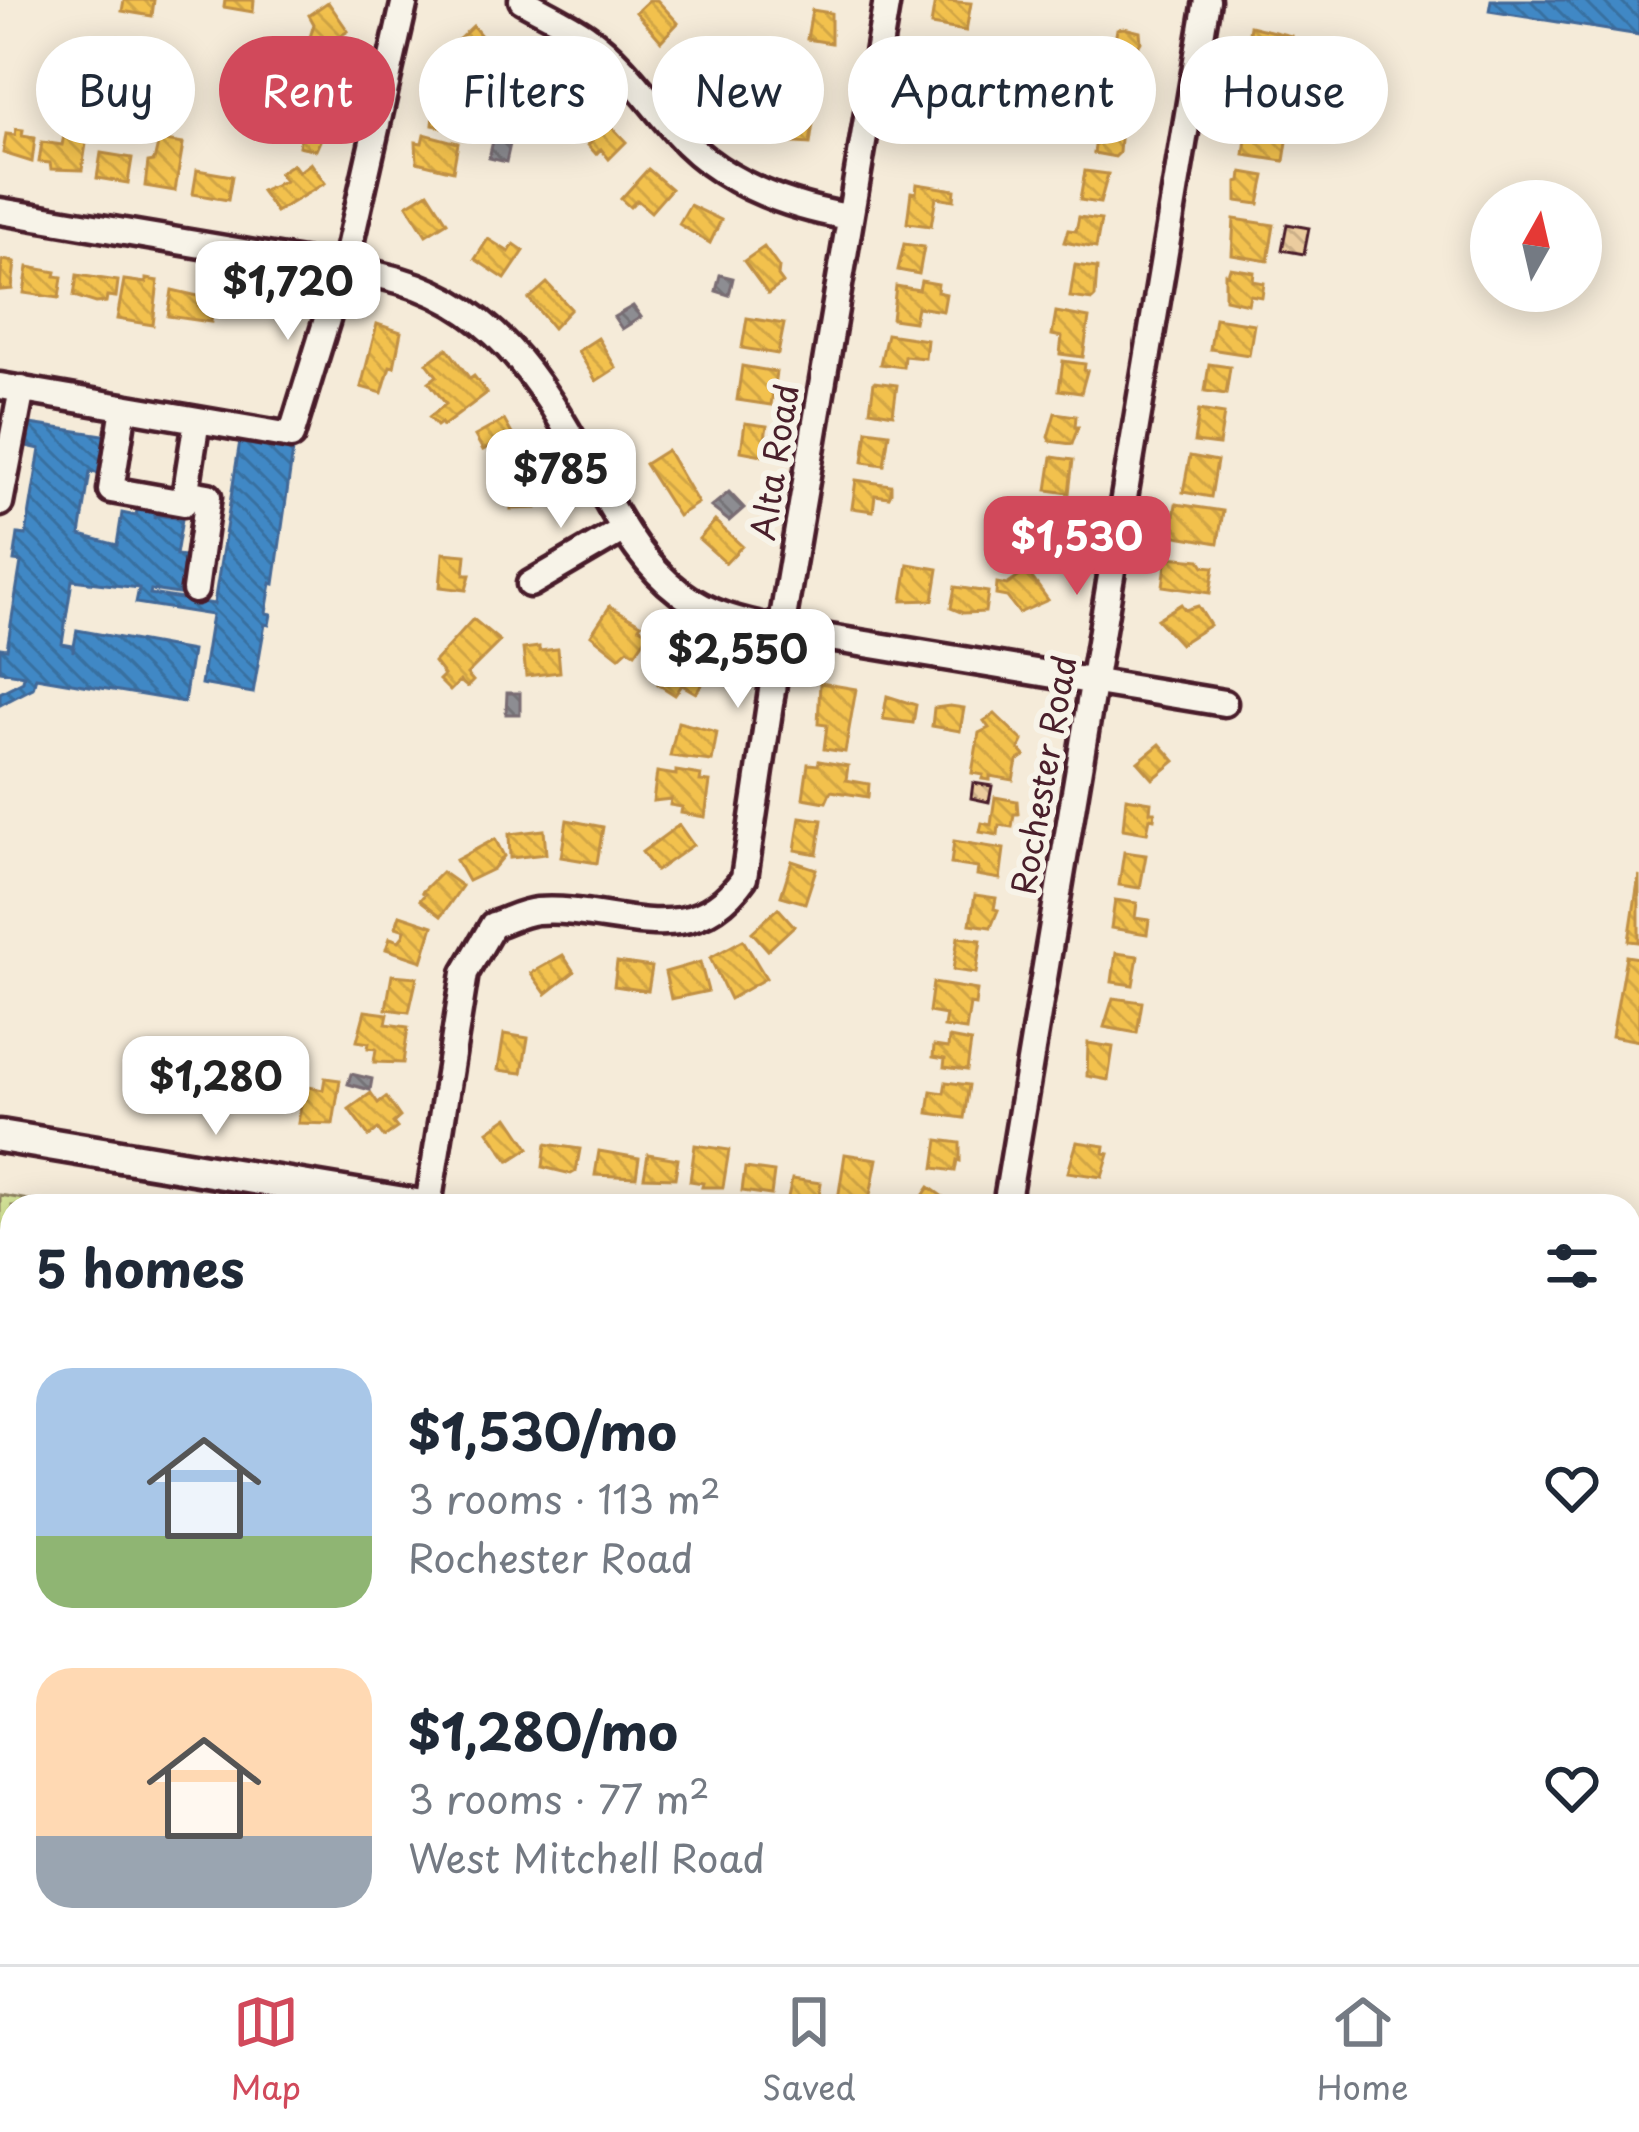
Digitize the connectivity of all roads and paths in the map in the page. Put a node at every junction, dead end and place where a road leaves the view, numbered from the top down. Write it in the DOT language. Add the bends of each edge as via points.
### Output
graph roads {
  1 [pos="405,0"];
  2 [pos="522,0"];
  3 [pos="887,0"];
  4 [pos="1207,0"];
  5 [pos="0,211"];
  6 [pos="849,217"];
  7 [pos="344,268"];
  8 [pos="11,387"];
  9 [pos="124,407"];
  10 [pos="197,420"];
  11 [pos="185,492"];
  12 [pos="0,503"];
  13 [pos="624,529"];
  14 [pos="530,584"];
  15 [pos="195,590"];
  16 [pos="781,630"];
  17 [pos="1093,683"];
  18 [pos="1224,704"];
  19 [pos="0,1136"];
  20 [pos="352,1194"];
  21 [pos="427,1194"];
  22 [pos="1008,1194"];
  1 -- 7 [label="street"];
  2 -- 6 [label="street" via="589,38 681,138 733,178 784,202"];
  3 -- 6 [label="street, Alta Road"];
  4 -- 17 [label="street, Rochester Road"];
  5 -- 7 [label="street"];
  6 -- 16 [label="street, Alta Road"];
  7 -- 10 [label="street" via="291,436"];
  7 -- 13 [label="street" via="421,286 491,328 531,373"];
  8 -- 9 [label="street"];
  8 -- 12 [label="street"];
  9 -- 10 [label="street"];
  9 -- 11 [label="street" via="111,490 184,503"];
  10 -- 11 [label="street"];
  11 -- 15 [label="street" via="208,496"];
  13 -- 14 [label="street"];
  13 -- 16 [label="street" via="691,601"];
  16 -- 17 [label="street"];
  16 -- 21 [label="street, Alta Road" via="744,878 726,904 689,922 535,911 493,925 465,973"];
  17 -- 18 [label="street"];
  17 -- 22 [label="street, Rochester Road"];
  19 -- 20 [label="main road"];
}
